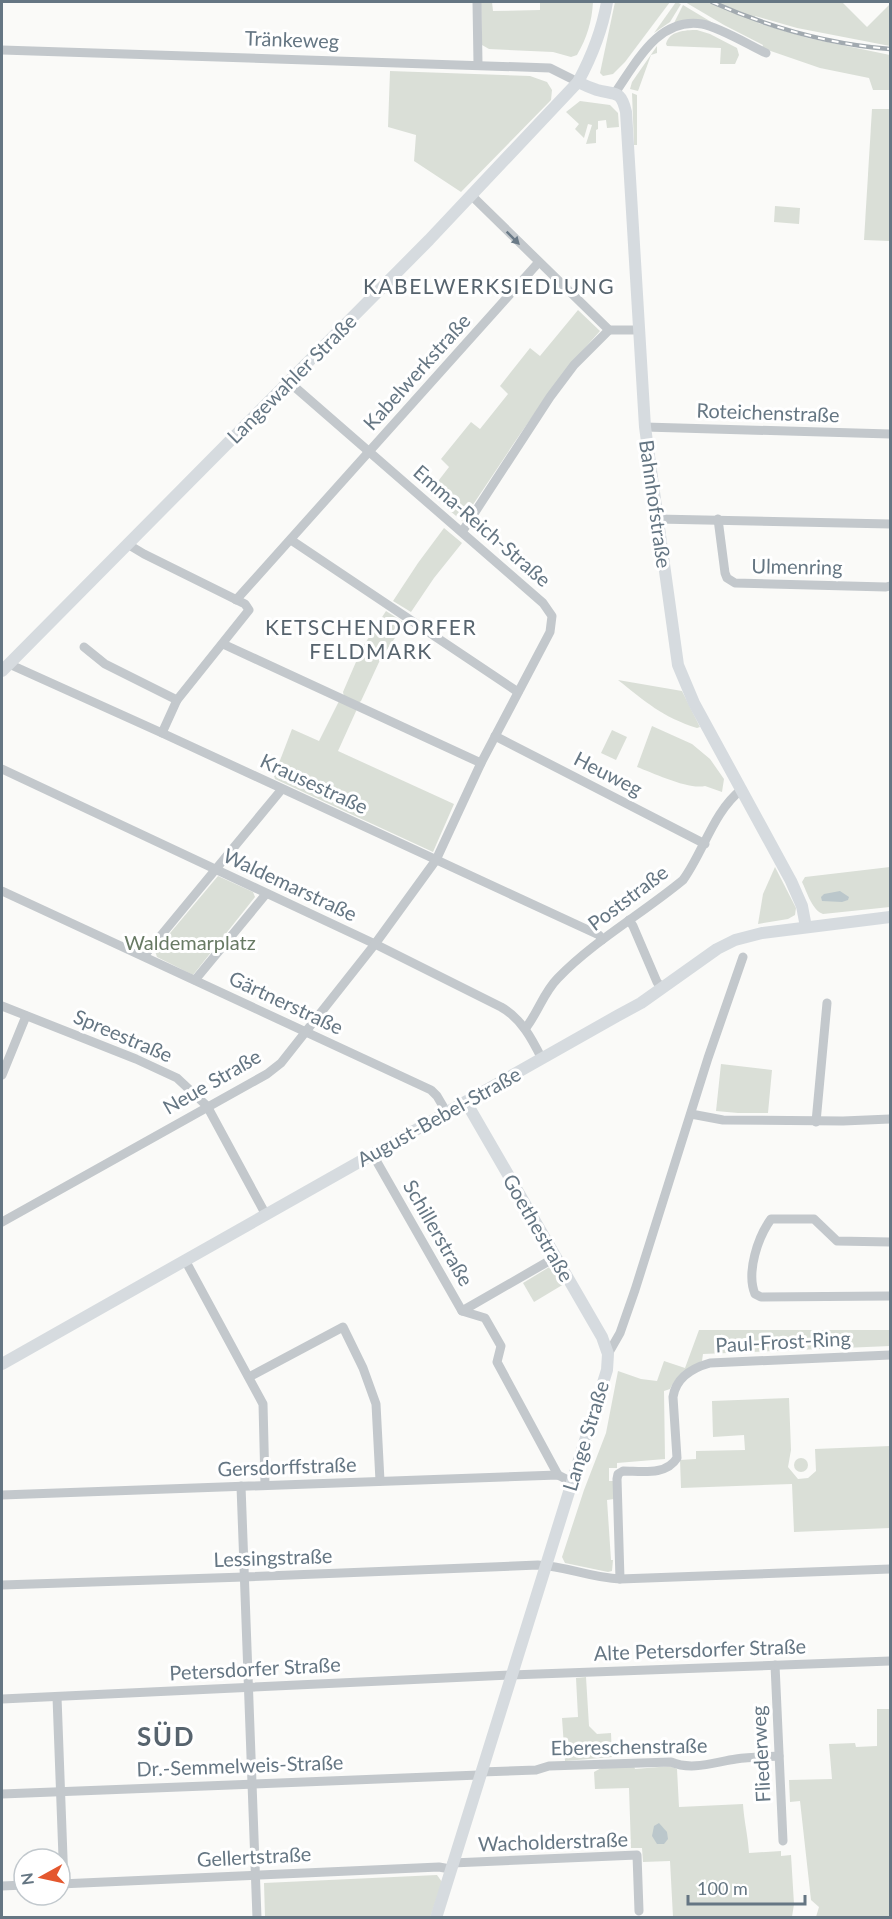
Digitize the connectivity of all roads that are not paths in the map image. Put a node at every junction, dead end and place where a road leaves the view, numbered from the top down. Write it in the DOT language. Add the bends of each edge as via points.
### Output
graph roads {
  1 [pos="477,2"];
  2 [pos="607,2"];
  3 [pos="2,50"];
  4 [pos="766,53"];
  5 [pos="478,64"];
  6 [pos="578,82"];
  7 [pos="615,93"];
  8 [pos="472,196"];
  9 [pos="538,263"];
  10 [pos="609,330"];
  11 [pos="639,330"];
  12 [pos="289,382"];
  13 [pos="645,427"];
  14 [pos="891,434"];
  15 [pos="370,452"];
  16 [pos="657,519"];
  17 [pos="718,519"];
  18 [pos="891,524"];
  19 [pos="462,532"];
  20 [pos="291,540"];
  21 [pos="129,545"];
  22 [pos="891,586"];
  23 [pos="236,600"];
  24 [pos="223,644"];
  25 [pos="84,647"];
  26 [pos="5,668"];
  27 [pos="518,692"];
  28 [pos="177,700"];
  29 [pos="162,732"];
  30 [pos="495,736"];
  31 [pos="481,763"];
  32 [pos="2,769"];
  33 [pos="282,789"];
  34 [pos="742,789"];
  35 [pos="705,844"];
  36 [pos="436,860"];
  37 [pos="216,870"];
  38 [pos="2,891"];
  39 [pos="266,894"];
  40 [pos="891,917"];
  41 [pos="629,921"];
  42 [pos="806,927"];
  43 [pos="602,940"];
  44 [pos="375,945"];
  45 [pos="144,956"];
  46 [pos="742,957"];
  47 [pos="195,980"];
  48 [pos="662,988"];
  49 [pos="827,1003"];
  50 [pos="2,1006"];
  51 [pos="26,1016"];
  52 [pos="525,1029"];
  53 [pos="306,1032"];
  54 [pos="542,1059"];
  55 [pos="2,1075"];
  56 [pos="466,1102"];
  57 [pos="207,1106"];
  58 [pos="447,1113"];
  59 [pos="691,1114"];
  60 [pos="891,1119"];
  61 [pos="816,1122"];
  62 [pos="373,1155"];
  63 [pos="266,1215"];
  64 [pos="2,1222"];
  65 [pos="891,1242"];
  66 [pos="556,1257"];
  67 [pos="185,1260"];
  68 [pos="891,1296"];
  69 [pos="462,1311"];
  70 [pos="609,1354"];
  71 [pos="891,1355"];
  72 [pos="2,1364"];
  73 [pos="249,1377"];
  74 [pos="558,1475"];
  75 [pos="380,1481"];
  76 [pos="572,1482"];
  77 [pos="265,1485"];
  78 [pos="241,1486"];
  79 [pos="2,1495"];
  80 [pos="546,1565"];
  81 [pos="891,1569"];
  82 [pos="244,1577"];
  83 [pos="620,1579"];
  84 [pos="2,1585"];
  85 [pos="891,1661"];
  86 [pos="775,1665"];
  87 [pos="511,1675"];
  88 [pos="248,1688"];
  89 [pos="57,1697"];
  90 [pos="2,1699"];
  91 [pos="779,1756"];
  92 [pos="480,1773"];
  93 [pos="252,1784"];
  94 [pos="60,1792"];
  95 [pos="2,1794"];
  96 [pos="783,1841"];
  97 [pos="61,1847"];
  98 [pos="451,1866"];
  99 [pos="256,1875"];
  100 [pos="72,1884"];
  101 [pos="639,1911"];
  102 [pos="258,1917"];
  103 [pos="436,1917"];
  1 -- 5 [label="street"];
  2 -- 6 [label="street, Langewahler Straße" via="593,54"];
  3 -- 5 [label="street, Tränkeweg"];
  4 -- 7 [label="street" via="703,24 676,26 645,50"];
  5 -- 6 [label="street, Tränkeweg" via="550,68"];
  6 -- 7 [label="street"];
  6 -- 8 [label="street, Langewahler Straße"];
  7 -- 11 [label="street, Bahnhofstraße" via="623,99 627,115"];
  8 -- 9 [label="street, one-way"];
  8 -- 12 [label="street, Langewahler Straße"];
  9 -- 10 [label="street"];
  9 -- 15 [label="street, Kabelwerkstraße"];
  10 -- 11 [label="street"];
  10 -- 19 [label="street" via="574,365 550,397"];
  11 -- 13 [label="street, Bahnhofstraße"];
  12 -- 15 [label="street, Emma-Reich-Straße"];
  12 -- 21 [label="street, Langewahler Straße"];
  13 -- 14 [label="street, Roteichenstraße"];
  13 -- 16 [label="street, Bahnhofstraße"];
  15 -- 19 [label="street, Emma-Reich-Straße"];
  15 -- 20 [label="street, Kabelwerkstraße"];
  16 -- 17 [label="street"];
  16 -- 34 [label="street, Bahnhofstraße" via="678,665 694,703"];
  17 -- 18 [label="street"];
  17 -- 22 [label="street, Ulmenring" via="725,573 735,584"];
  19 -- 27 [label="street, Emma-Reich-Straße" via="543,603 552,616 550,632"];
  20 -- 23 [label="street, Kabelwerkstraße"];
  20 -- 27 [label="street"];
  21 -- 23 [label="street"];
  21 -- 26 [label="street, Langewahler Straße"];
  23 -- 24 [label="street" via="249,610"];
  24 -- 28 [label="street"];
  24 -- 31 [label="street"];
  25 -- 28 [label="street" via="105,664"];
  26 -- 29 [label="street, Krausestraße"];
  27 -- 30 [label="street, Emma-Reich-Straße"];
  28 -- 29 [label="street"];
  29 -- 33 [label="street, Krausestraße"];
  30 -- 31 [label="street, Emma-Reich-Straße"];
  30 -- 35 [label="street, Heuweg"];
  31 -- 36 [label="street, Emma-Reich-Straße"];
  32 -- 37 [label="street, Waldemarstraße"];
  33 -- 36 [label="street, Krausestraße"];
  33 -- 37 [label="street"];
  34 -- 35 [label="street, Poststraße" via="722,810"];
  34 -- 42 [label="street, Bahnhofstraße" via="795,888"];
  35 -- 41 [label="street, Poststraße" via="683,880"];
  36 -- 43 [label="street, Krausestraße" via="599,935"];
  36 -- 44 [label="street, Neue Straße"];
  37 -- 39 [label="street, Waldemarstraße"];
  37 -- 45 [label="street"];
  38 -- 45 [label="street, Gärtnerstraße"];
  39 -- 44 [label="street, Waldemarstraße"];
  39 -- 47 [label="street"];
  40 -- 42 [label="street, August-Bebel-Straße"];
  41 -- 43 [label="street, Poststraße"];
  41 -- 48 [label="street"];
  42 -- 48 [label="street, August-Bebel-Straße" via="735,940"];
  43 -- 52 [label="street, Poststraße" via="549,988"];
  44 -- 52 [label="street, Waldemarstraße" via="509,1011"];
  44 -- 53 [label="street, Neue Straße"];
  45 -- 47 [label="street, Gärtnerstraße"];
  46 -- 59 [label="street, Lange Straße"];
  47 -- 53 [label="street, Gärtnerstraße"];
  48 -- 54 [label="street, August-Bebel-Straße"];
  49 -- 61 [label="street"];
  50 -- 51 [label="street, Spreestraße"];
  51 -- 55 [label="street"];
  51 -- 57 [label="street, Spreestraße" via="177,1078"];
  52 -- 54 [label="street, Waldemarstraße"];
  53 -- 57 [label="street, Neue Straße" via="267,1074"];
  53 -- 58 [label="street, Gärtnerstraße" via="431,1090"];
  54 -- 56 [label="street, August-Bebel-Straße"];
  56 -- 58 [label="street, August-Bebel-Straße"];
  56 -- 66 [label="street, Goethestraße"];
  57 -- 63 [label="street, Spreestraße"];
  57 -- 64 [label="street, Neue Straße"];
  58 -- 62 [label="street, August-Bebel-Straße"];
  59 -- 61 [label="street" via="723,1120"];
  59 -- 70 [label="street, Lange Straße" via="620,1334"];
  60 -- 61 [label="street"];
  62 -- 63 [label="street, August-Bebel-Straße"];
  62 -- 69 [label="street, Schillerstraße"];
  63 -- 67 [label="street, August-Bebel-Straße"];
  65 -- 68 [label="street" via="837,1241 814,1219 771,1219 762,1231 754,1259 752,1287 761,1297"];
  66 -- 69 [label="street"];
  66 -- 70 [label="street, Goethestraße"];
  67 -- 72 [label="street, August-Bebel-Straße"];
  67 -- 73 [label="street"];
  69 -- 74 [label="street, Schillerstraße" via="485,1318 501,1346 496,1362"];
  70 -- 76 [label="street, Lange Straße"];
  71 -- 83 [label="street, Paul-Frost-Ring" via="710,1363 698,1366 678,1381 673,1397 676,1458 672,1465 662,1470 623,1471 616,1479"];
  73 -- 75 [label="street" via="343,1327 376,1404"];
  73 -- 77 [label="street" via="263,1404"];
  74 -- 75 [label="street, Gersdorffstraße"];
  74 -- 76 [label="street, Gersdorffstraße"];
  75 -- 77 [label="street, Gersdorffstraße"];
  76 -- 80 [label="street, Lange Straße"];
  77 -- 78 [label="street, Gersdorffstraße"];
  78 -- 79 [label="street, Gersdorffstraße"];
  78 -- 82 [label="street"];
  80 -- 82 [label="street, Lessingstraße"];
  80 -- 83 [label="street" via="596,1578"];
  80 -- 87 [label="street, Lange Straße"];
  81 -- 83 [label="street"];
  82 -- 84 [label="street, Lessingstraße"];
  82 -- 88 [label="street"];
  85 -- 86 [label="street, Alte Petersdorfer Straße"];
  86 -- 87 [label="street, Alte Petersdorfer Straße"];
  86 -- 91 [label="street, Fliederweg"];
  87 -- 88 [label="street, Petersdorfer Straße"];
  87 -- 92 [label="street, Lange Straße"];
  88 -- 89 [label="street, Petersdorfer Straße"];
  88 -- 93 [label="street"];
  89 -- 90 [label="street, Petersdorfer Straße"];
  89 -- 94 [label="street"];
  91 -- 92 [label="street, Ebereschenstraße" via="717,1764 549,1766"];
  91 -- 96 [label="street, Fliederweg"];
  92 -- 93 [label="street, Dr.-Semmelweis-Straße"];
  92 -- 98 [label="street, Lange Straße"];
  93 -- 94 [label="street, Dr.-Semmelweis-Straße"];
  93 -- 99 [label="street"];
  94 -- 95 [label="street, Dr.-Semmelweis-Straße"];
  94 -- 97 [label="street"];
  98 -- 99 [label="street, Gellertstraße"];
  98 -- 101 [label="street, Wacholderstraße" via="637,1855"];
  98 -- 103 [label="street, Lange Straße"];
  99 -- 100 [label="street, Gellertstraße"];
  99 -- 102 [label="street"];
}
